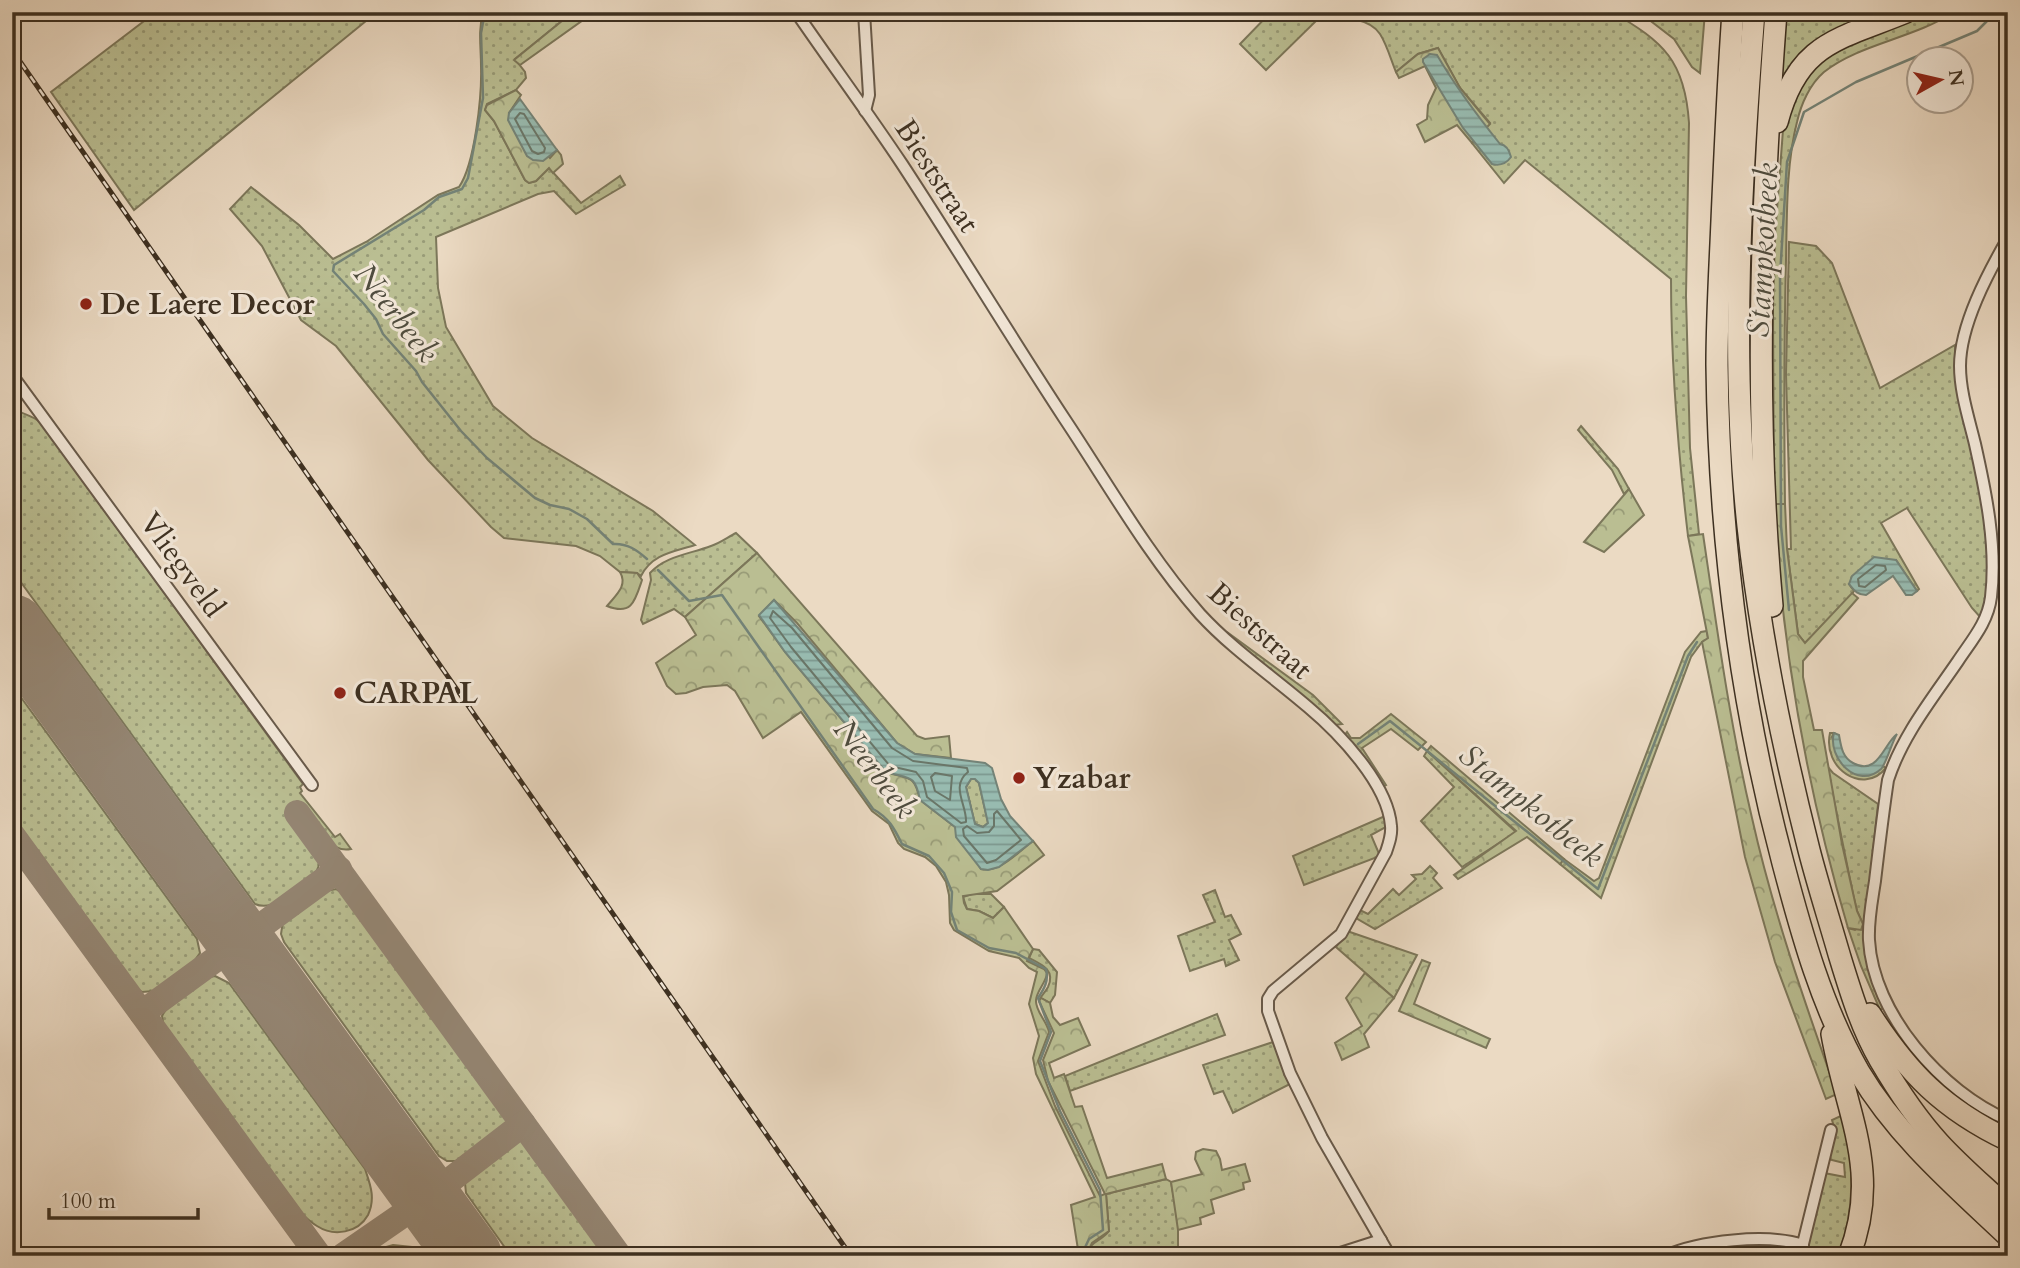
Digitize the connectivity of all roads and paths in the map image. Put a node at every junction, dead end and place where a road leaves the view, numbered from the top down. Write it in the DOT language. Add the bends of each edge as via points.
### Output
graph roads {
  1 [pos="796,12"];
  2 [pos="864,12"];
  3 [pos="1721,12"];
  4 [pos="1733,12"];
  5 [pos="1754,12"];
  6 [pos="1776,12"];
  7 [pos="1906,12"];
  8 [pos="1728,71"];
  9 [pos="865,111"];
  10 [pos="1765,161"];
  11 [pos="2008,238"];
  12 [pos="12,375"];
  13 [pos="1777,706"];
  14 [pos="312,785"];
  15 [pos="1846,977"];
  16 [pos="1826,1004"];
  17 [pos="2008,1120"];
  18 [pos="1831,1129"];
  19 [pos="2008,1140"];
  20 [pos="2008,1209"];
  21 [pos="2008,1236"];
  22 [pos="1381,1240"];
  23 [pos="1801,1250"];
  24 [pos="1331,1256"];
  25 [pos="1390,1256"];
  26 [pos="1665,1256"];
  27 [pos="1849,1256"];
  1 -- 9 [label="street, Bieststraat"];
  2 -- 9 [label="street" via="869,95"];
  3 -- 8 [label="highway" via="1720,37"];
  4 -- 8 [label="highway"];
  5 -- 13 [label="highway" via="1741,261 1740,401 1748,526"];
  6 -- 10 [label="highway"];
  7 -- 10 [label="highway" via="1857,29 1808,58 1784,95"];
  8 -- 16 [label="highway" via="1717,364 1726,532 1755,747 1796,913"];
  9 -- 22 [label="street, Bieststraat" via="1167,574 1232,646 1347,744 1384,802 1392,824 1391,839 1340,934 1268,999 1290,1073"];
  10 -- 13 [label="highway" via="1761,380"];
  11 -- 17 [label="street" via="1976,305 1960,366 1989,517 1991,596 1987,620 1893,762 1869,926 1871,958 1899,1025 1917,1050 1966,1097"];
  12 -- 14 [label="street, Vliegveld"];
  13 -- 15 [label="highway" via="1797,800"];
  15 -- 19 [label="highway" via="1914,1075 1966,1117"];
  15 -- 20 [label="highway" via="1878,1058 1916,1115"];
  16 -- 21 [label="highway" via="1860,1073 1899,1129"];
  16 -- 27 [label="highway" via="1863,1172 1862,1205"];
  18 -- 23 [label="street"];
  22 -- 24 [label="street"];
  22 -- 25 [label="street, Bieststraat"];
  23 -- 26 [label="street" via="1783,1240 1716,1241"];
}
